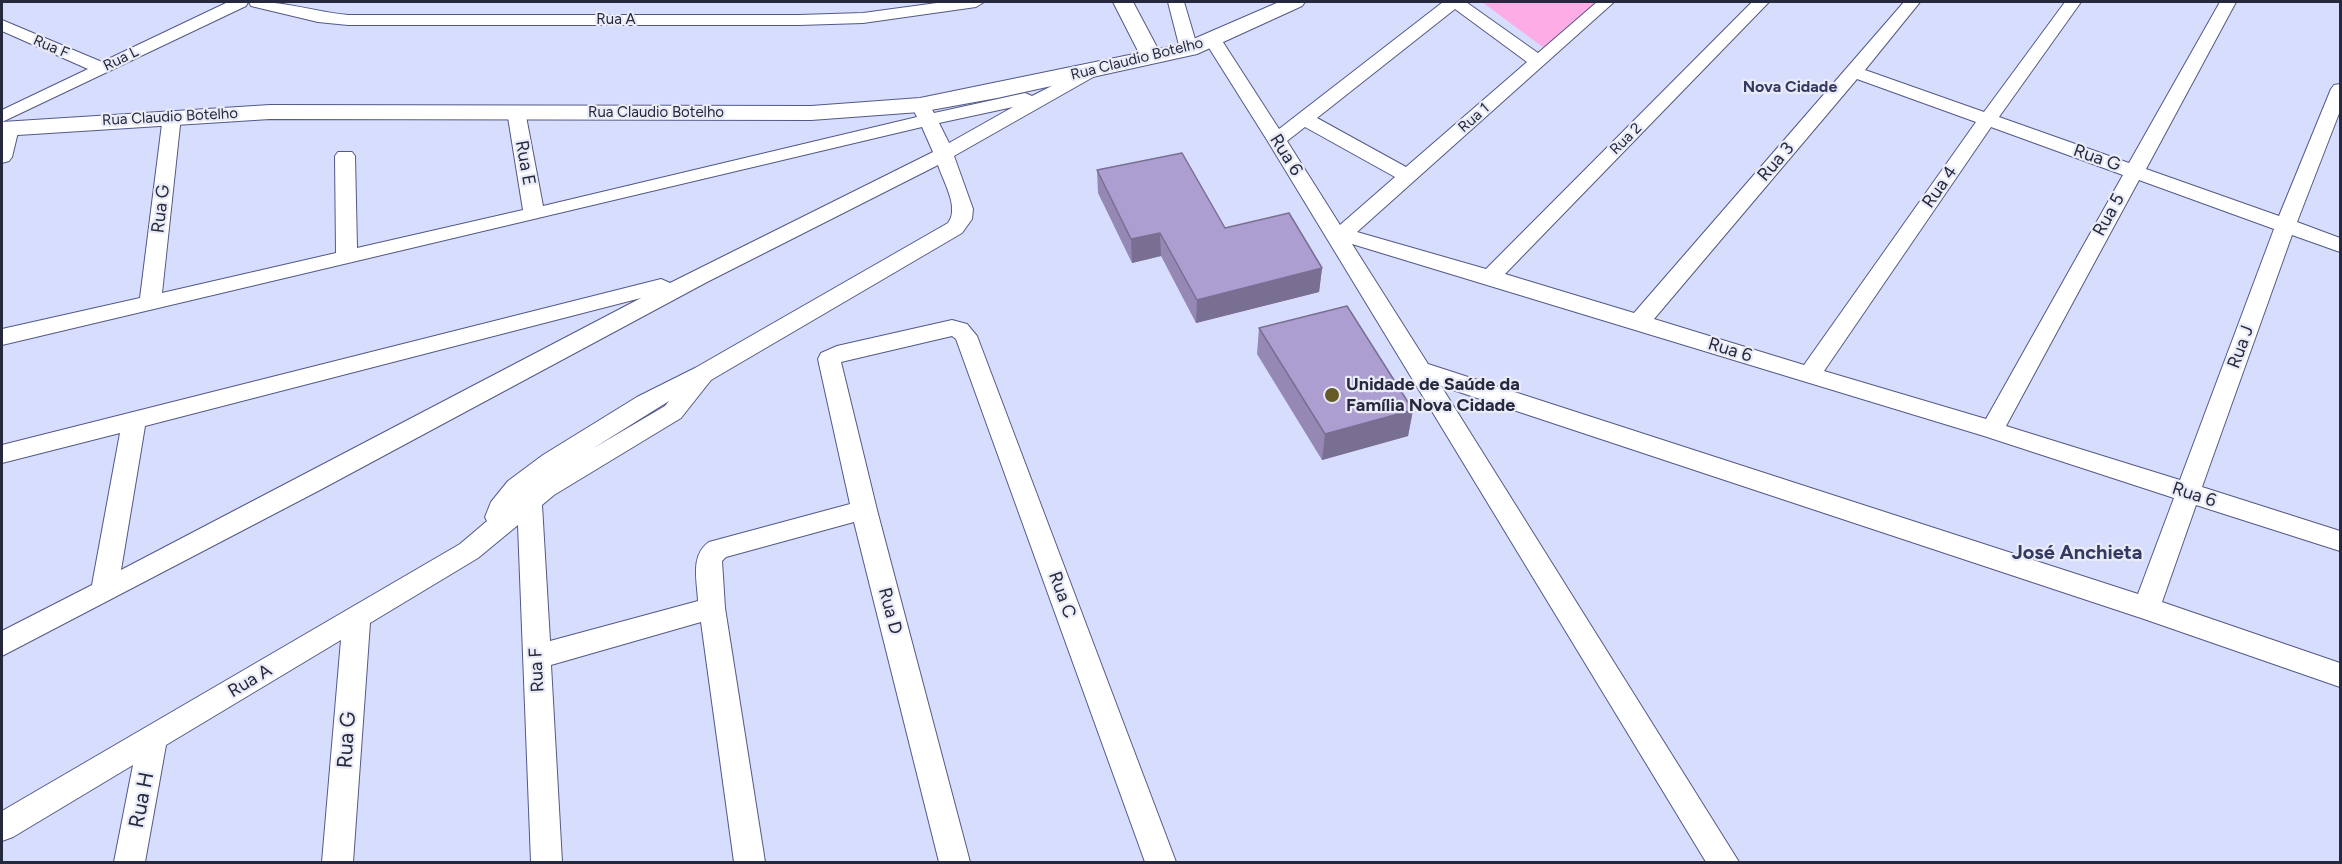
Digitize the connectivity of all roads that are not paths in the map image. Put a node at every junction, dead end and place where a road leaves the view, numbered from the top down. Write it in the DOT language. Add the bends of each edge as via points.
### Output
graph roads {
  1 [pos="240,2"];
  2 [pos="257,2"];
  3 [pos="967,2"];
  4 [pos="1123,2"];
  5 [pos="1176,2"];
  6 [pos="1295,2"];
  7 [pos="1455,2"];
  8 [pos="1606,2"];
  9 [pos="1761,2"];
  10 [pos="1912,2"];
  11 [pos="2073,2"];
  12 [pos="2228,2"];
  13 [pos="3,27"];
  14 [pos="1213,40"];
  15 [pos="1189,49"];
  16 [pos="1152,58"];
  17 [pos="1538,61"];
  18 [pos="101,68"];
  19 [pos="1089,72"];
  20 [pos="1854,72"];
  21 [pos="2340,89"];
  22 [pos="1044,95"];
  23 [pos="516,111"];
  24 [pos="853,111"];
  25 [pos="924,112"];
  26 [pos="172,116"];
  27 [pos="1305,119"];
  28 [pos="1987,120"];
  29 [pos="4,125"];
  30 [pos="857,138"];
  31 [pos="1277,140"];
  32 [pos="943,154"];
  33 [pos="345,156"];
  34 [pos="2,157"];
  35 [pos="2133,171"];
  36 [pos="1408,176"];
  37 [pos="534,214"];
  38 [pos="2285,226"];
  39 [pos="1338,233"];
  40 [pos="2340,245"];
  41 [pos="347,256"];
  42 [pos="699,277"];
  43 [pos="1490,277"];
  44 [pos="150,302"];
  45 [pos="1639,322"];
  46 [pos="959,329"];
  47 [pos="2,337"];
  48 [pos="1419,370"];
  49 [pos="1810,374"];
  50 [pos="134,420"];
  51 [pos="1992,430"];
  52 [pos="2,454"];
  53 [pos="529,488"];
  54 [pos="2188,493"];
  55 [pos="864,510"];
  56 [pos="2340,541"];
  57 [pos="104,590"];
  58 [pos="712,608"];
  59 [pos="2146,608"];
  60 [pos="357,617"];
  61 [pos="2,644"];
  62 [pos="536,657"];
  63 [pos="2340,675"];
  64 [pos="153,738"];
  65 [pos="2,827"];
  66 [pos="130,862"];
  67 [pos="338,862"];
  68 [pos="546,862"];
  69 [pos="750,862"];
  70 [pos="955,862"];
  71 [pos="1161,862"];
  72 [pos="1723,862"];
  1 -- 18 [label="street, Rua L"];
  2 -- 3 [label="street, Rua A" via="348,20 532,21 798,21 863,18"];
  4 -- 16 [label="street"];
  5 -- 15 [label="street"];
  6 -- 14 [label="street, Rua Claudio Botelho"];
  7 -- 17 [label="street"];
  7 -- 27 [label="street"];
  8 -- 17 [label="street, Rua 1"];
  9 -- 43 [label="street, Rua 2"];
  10 -- 20 [label="street, Rua 3"];
  11 -- 28 [label="street, Rua 4"];
  12 -- 35 [label="street, Rua 5"];
  13 -- 18 [label="street, Rua F"];
  14 -- 15 [label="street, Rua Claudio Botelho"];
  14 -- 31 [label="street, Rua 6"];
  15 -- 16 [label="street, Rua Claudio Botelho"];
  16 -- 19 [label="street, Rua Claudio Botelho"];
  17 -- 36 [label="street, Rua 1"];
  18 -- 29 [label="street, Rua L"];
  19 -- 22 [label="street"];
  19 -- 25 [label="street, Rua Claudio Botelho"];
  20 -- 28 [label="street, Rua G"];
  20 -- 45 [label="street, Rua 3"];
  21 -- 38 [label="street, Rua J"];
  22 -- 25 [label="street"];
  22 -- 32 [label="street"];
  23 -- 24 [label="street, Rua Claudio Botelho"];
  23 -- 26 [label="street, Rua Claudio Botelho"];
  23 -- 37 [label="street, Rua E"];
  24 -- 25 [label="street, Rua Claudio Botelho"];
  24 -- 30 [label="street"];
  25 -- 30 [label="street"];
  25 -- 32 [label="street"];
  26 -- 29 [label="street, Rua Claudio Botelho"];
  26 -- 44 [label="street, Rua G"];
  27 -- 31 [label="street"];
  27 -- 36 [label="street"];
  28 -- 35 [label="street, Rua G"];
  28 -- 49 [label="street, Rua 4"];
  29 -- 34 [label="street"];
  30 -- 37 [label="street"];
  31 -- 39 [label="street, Rua 6"];
  32 -- 42 [label="street"];
  32 -- 53 [label="street, Rua A" via="963,210 955,228 703,374 673,412 545,488"];
  33 -- 41 [label="street"];
  35 -- 38 [label="street, Rua G"];
  35 -- 51 [label="street, Rua 5"];
  36 -- 39 [label="street, Rua 1"];
  37 -- 41 [label="street"];
  38 -- 40 [label="street, Rua G"];
  38 -- 54 [label="street, Rua J"];
  39 -- 43 [label="street, Rua 6"];
  39 -- 48 [label="street"];
  41 -- 44 [label="street"];
  42 -- 50 [label="street"];
  42 -- 57 [label="street"];
  43 -- 45 [label="street, Rua 6"];
  44 -- 47 [label="street"];
  45 -- 49 [label="street, Rua 6"];
  46 -- 55 [label="street, Rua D" via="837,354 829,359"];
  46 -- 71 [label="street, Rua C" via="966,336"];
  48 -- 59 [label="street"];
  48 -- 72 [label="street"];
  49 -- 51 [label="street, Rua 6"];
  50 -- 52 [label="street"];
  50 -- 57 [label="street"];
  51 -- 54 [label="street, Rua 6"];
  53 -- 60 [label="street, Rua A" via="494,530 469,551"];
  53 -- 62 [label="street, Rua F"];
  54 -- 56 [label="street, Rua 6"];
  54 -- 59 [label="street, Rua J"];
  55 -- 58 [label="street" via="718,549 709,561"];
  55 -- 70 [label="street, Rua D"];
  57 -- 61 [label="street"];
  58 -- 62 [label="street"];
  58 -- 69 [label="street"];
  59 -- 63 [label="street"];
  60 -- 64 [label="street, Rua A"];
  60 -- 67 [label="street, Rua G"];
  62 -- 68 [label="street, Rua F"];
  64 -- 65 [label="street, Rua A"];
  64 -- 66 [label="street, Rua H"];
}
